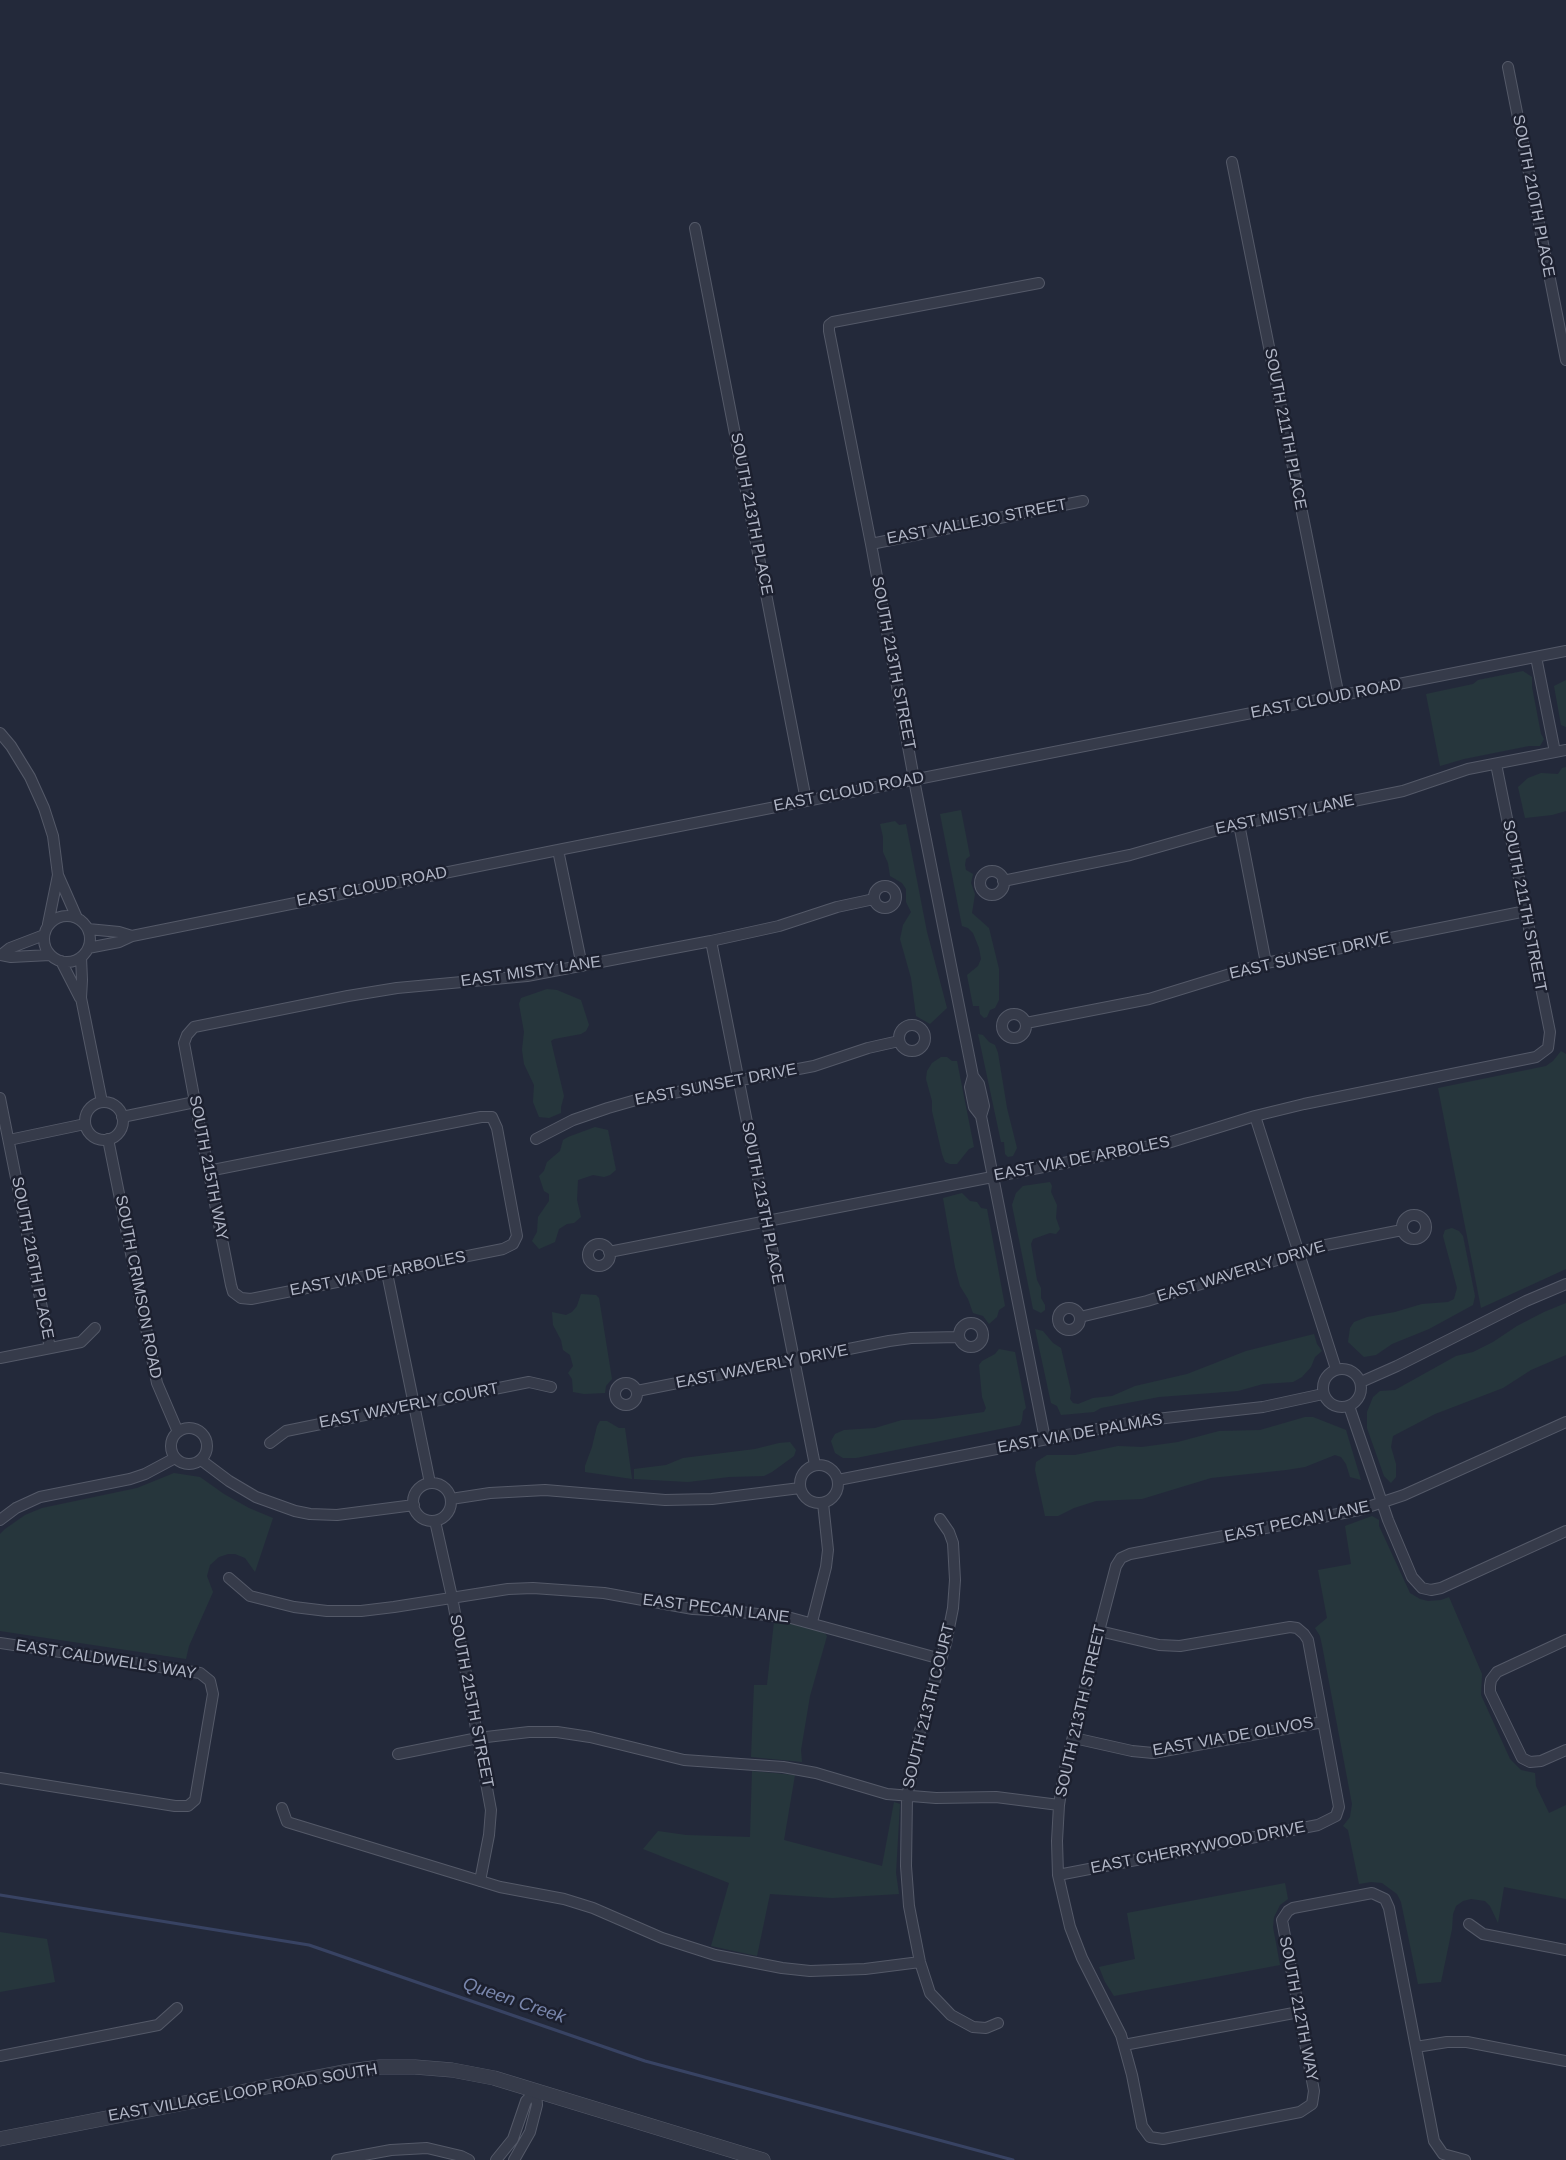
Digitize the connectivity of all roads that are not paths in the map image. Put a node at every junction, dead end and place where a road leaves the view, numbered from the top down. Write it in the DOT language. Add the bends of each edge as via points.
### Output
graph roads {
  1 [pos="1508,67"];
  2 [pos="1232,162"];
  3 [pos="696,228"];
  4 [pos="1039,283"];
  5 [pos="1566,360"];
  6 [pos="1083,501"];
  7 [pos="871,544"];
  8 [pos="1566,651"];
  9 [pos="1536,657"];
  10 [pos="1339,697"];
  11 [pos="0,733"];
  12 [pos="1560,751"];
  13 [pos="1496,764"];
  14 [pos="914,780"];
  15 [pos="806,800"];
  16 [pos="1239,824"];
  17 [pos="558,849"];
  18 [pos="58,875"];
  19 [pos="1003,881"];
  20 [pos="874,899"];
  21 [pos="1526,911"];
  22 [pos="77,918"];
  23 [pos="48,924"];
  24 [pos="88,929"];
  25 [pos="44,935"];
  26 [pos="132,936"];
  27 [pos="711,941"];
  28 [pos="88,948"];
  29 [pos="1,955"];
  30 [pos="50,955"];
  31 [pos="81,957"];
  32 [pos="60,961"];
  33 [pos="1266,963"];
  34 [pos="582,966"];
  35 [pos="81,998"];
  36 [pos="1026,1023"];
  37 [pos="187,1035"];
  38 [pos="899,1041"];
  39 [pos="1548,1048"];
  40 [pos="738,1081"];
  41 [pos="0,1098"];
  42 [pos="102,1102"];
  43 [pos="195,1102"];
  44 [pos="1255,1116"];
  45 [pos="122,1117"];
  46 [pos="85,1124"];
  47 [pos="108,1139"];
  48 [pos="536,1139"];
  49 [pos="9,1140"];
  50 [pos="208,1171"];
  51 [pos="993,1177"];
  52 [pos="765,1221"];
  53 [pos="1402,1230"];
  54 [pos="609,1252"];
  55 [pos="1299,1252"];
  56 [pos="387,1273"];
  57 [pos="1566,1284"];
  58 [pos="241,1298"];
  59 [pos="1080,1317"];
  60 [pos="94,1328"];
  61 [pos="958,1337"];
  62 [pos="50,1348"];
  63 [pos="0,1358"];
  64 [pos="795,1361"];
  65 [pos="1336,1369"];
  66 [pos="1361,1382"];
  67 [pos="551,1387"];
  68 [pos="637,1391"];
  69 [pos="1323,1394"];
  70 [pos="414,1405"];
  71 [pos="1349,1406"];
  72 [pos="1566,1422"];
  73 [pos="178,1432"];
  74 [pos="1045,1439"];
  75 [pos="270,1443"];
  76 [pos="175,1458"];
  77 [pos="201,1460"];
  78 [pos="815,1465"];
  79 [pos="838,1480"];
  80 [pos="430,1483"];
  81 [pos="800,1488"];
  82 [pos="451,1499"];
  83 [pos="823,1503"];
  84 [pos="1382,1503"];
  85 [pos="414,1505"];
  86 [pos="940,1519"];
  87 [pos="0,1520"];
  88 [pos="435,1521"];
  89 [pos="1566,1531"];
  90 [pos="1121,1558"];
  91 [pos="229,1578"];
  92 [pos="452,1597"];
  93 [pos="812,1622"];
  94 [pos="1099,1631"];
  95 [pos="1566,1640"];
  96 [pos="0,1643"];
  97 [pos="941,1659"];
  98 [pos="1323,1722"];
  99 [pos="478,1738"];
  100 [pos="1074,1738"];
  101 [pos="1566,1749"];
  102 [pos="398,1754"];
  103 [pos="0,1778"];
  104 [pos="907,1797"];
  105 [pos="1059,1805"];
  106 [pos="282,1808"];
  107 [pos="1058,1875"];
  108 [pos="480,1881"];
  109 [pos="1469,1923"];
  110 [pos="1566,1950"];
  111 [pos="920,1962"];
  112 [pos="177,2008"];
  113 [pos="1299,2012"];
  114 [pos="998,2023"];
  115 [pos="1124,2045"];
  116 [pos="1416,2047"];
  117 [pos="0,2056"];
  118 [pos="1566,2061"];
  119 [pos="536,2091"];
  120 [pos="1150,2137"];
  121 [pos="0,2139"];
  122 [pos="337,2160"];
  123 [pos="469,2160"];
  124 [pos="496,2160"];
  125 [pos="514,2160"];
  126 [pos="763,2160"];
  127 [pos="1465,2160"];
  1 -- 5 [label="street, SOUTH 210TH PLACE"];
  2 -- 10 [label="street, SOUTH 211TH PLACE"];
  3 -- 15 [label="street, SOUTH 213TH PLACE"];
  4 -- 7 [label="street, SOUTH 213TH STREET" via="829,325"];
  6 -- 7 [label="street, EAST VALLEJO STREET"];
  7 -- 14 [label="street, SOUTH 213TH STREET"];
  8 -- 9 [label="street, EAST CLOUD ROAD"];
  9 -- 10 [label="street, EAST CLOUD ROAD"];
  9 -- 12 [label="street"];
  10 -- 14 [label="street, EAST CLOUD ROAD"];
  11 -- 18 [label="street" via="30,777 44,808 53,836"];
  12 -- 13 [label="street, EAST MISTY LANE"];
  13 -- 16 [label="street, EAST MISTY LANE" via="1452,773 1403,791"];
  13 -- 21 [label="street, SOUTH 211TH STREET"];
  14 -- 15 [label="street, EAST CLOUD ROAD"];
  14 -- 51 [label="street, SOUTH 213TH STREET" via="973,1076 970,1087 974,1107 981,1116"];
  15 -- 17 [label="street, EAST CLOUD ROAD"];
  16 -- 19 [label="street, EAST MISTY LANE" via="1130,855"];
  16 -- 33 [label="street"];
  17 -- 26 [label="street, EAST CLOUD ROAD"];
  17 -- 34 [label="street"];
  18 -- 22 [label="street"];
  18 -- 23 [label="street"];
  20 -- 27 [label="street, EAST MISTY LANE"];
  21 -- 33 [label="street, EAST SUNSET DRIVE"];
  21 -- 39 [label="street, SOUTH 211TH STREET" via="1550,1032"];
  22 -- 23 [label="street" via="59,917"];
  22 -- 24 [label="street"];
  23 -- 25 [label="street"];
  24 -- 26 [label="street, EAST CLOUD ROAD"];
  24 -- 28 [label="street"];
  25 -- 29 [label="street"];
  25 -- 30 [label="street"];
  26 -- 28 [label="street, EAST CLOUD ROAD"];
  27 -- 34 [label="street, EAST MISTY LANE"];
  27 -- 40 [label="street, SOUTH 213TH PLACE"];
  28 -- 31 [label="street"];
  29 -- 30 [label="street"];
  30 -- 32 [label="street"];
  31 -- 32 [label="street" via="71,962"];
  31 -- 35 [label="street"];
  32 -- 35 [label="street"];
  33 -- 36 [label="street, EAST SUNSET DRIVE" via="1149,999"];
  34 -- 37 [label="street, EAST MISTY LANE" via="348,996 194,1027"];
  35 -- 42 [label="street"];
  37 -- 43 [label="street, SOUTH 215TH WAY" via="184,1043"];
  38 -- 40 [label="street, EAST SUNSET DRIVE" via="814,1066"];
  39 -- 44 [label="street, EAST VIA DE ARBOLES" via="1536,1057"];
  40 -- 48 [label="street, EAST SUNSET DRIVE" via="608,1108"];
  40 -- 52 [label="street, SOUTH 213TH PLACE"];
  41 -- 49 [label="street, SOUTH 216TH PLACE"];
  42 -- 45 [label="street" via="117,1107"];
  42 -- 46 [label="street" via="90,1108"];
  43 -- 45 [label="street"];
  43 -- 50 [label="street, SOUTH 215TH WAY"];
  44 -- 51 [label="street, EAST VIA DE ARBOLES" via="1171,1142"];
  44 -- 55 [label="street"];
  45 -- 47 [label="street" via="121,1128"];
  46 -- 47 [label="street" via="91,1135"];
  46 -- 49 [label="street"];
  47 -- 73 [label="street, SOUTH CRIMSON ROAD" via="157,1383"];
  49 -- 62 [label="street, SOUTH 216TH PLACE"];
  50 -- 56 [label="street, EAST VIA DE ARBOLES" via="481,1117 492,1118 517,1236 513,1244"];
  50 -- 58 [label="street, SOUTH 215TH WAY" via="231,1285"];
  51 -- 52 [label="street, EAST VIA DE ARBOLES"];
  51 -- 74 [label="street, SOUTH 213TH STREET"];
  52 -- 54 [label="street, EAST VIA DE ARBOLES"];
  52 -- 64 [label="street, SOUTH 213TH PLACE"];
  53 -- 55 [label="street, EAST WAVERLY DRIVE"];
  55 -- 59 [label="street, EAST WAVERLY DRIVE" via="1147,1301"];
  55 -- 65 [label="street"];
  56 -- 58 [label="street, EAST VIA DE ARBOLES"];
  56 -- 70 [label="street"];
  57 -- 66 [label="street"];
  60 -- 62 [label="street" via="81,1342"];
  61 -- 64 [label="street, EAST WAVERLY DRIVE" via="889,1341"];
  62 -- 63 [label="street"];
  64 -- 68 [label="street, EAST WAVERLY DRIVE"];
  64 -- 78 [label="street, SOUTH 213TH PLACE"];
  65 -- 66 [label="street" via="1351,1370"];
  65 -- 69 [label="street" via="1326,1377"];
  66 -- 71 [label="street" via="1361,1394"];
  67 -- 70 [label="street, EAST WAVERLY COURT" via="529,1382"];
  69 -- 71 [label="street" via="1336,1407"];
  69 -- 74 [label="street, EAST VIA DE PALMAS" via="1263,1407 1139,1421"];
  70 -- 75 [label="street, EAST WAVERLY COURT" via="286,1431"];
  70 -- 80 [label="street"];
  71 -- 84 [label="street"];
  72 -- 84 [label="street, EAST PECAN LANE"];
  73 -- 76 [label="street, SOUTH CRIMSON ROAD" via="171,1441"];
  73 -- 77 [label="street" via="194,1428 204,1435 208,1445"];
  74 -- 79 [label="street, EAST VIA DE PALMAS"];
  76 -- 77 [label="street" via="185,1464"];
  76 -- 87 [label="street" via="130,1479 39,1497"];
  77 -- 85 [label="street" via="255,1497 295,1511 337,1515"];
  78 -- 79 [label="street" via="830,1468"];
  78 -- 81 [label="street" via="805,1471"];
  79 -- 83 [label="street" via="837,1492"];
  80 -- 82 [label="street" via="441,1485"];
  80 -- 85 [label="street" via="419,1488"];
  81 -- 82 [label="street" via="712,1499 644,1499 545,1490"];
  81 -- 83 [label="street" via="811,1502"];
  82 -- 88 [label="street" via="449,1511"];
  83 -- 93 [label="street" via="827,1558"];
  84 -- 89 [label="street" via="1412,1577 1422,1588 1431,1590"];
  84 -- 90 [label="street, EAST PECAN LANE"];
  85 -- 88 [label="street" via="424,1519"];
  86 -- 97 [label="street, SOUTH 213TH COURT" via="953,1543 955,1562 953,1608"];
  88 -- 92 [label="street, SOUTH 215TH STREET"];
  90 -- 94 [label="street, SOUTH 213TH STREET"];
  91 -- 92 [label="street, EAST PECAN LANE" via="250,1596 327,1611 372,1610"];
  92 -- 93 [label="street, EAST PECAN LANE" via="508,1589 570,1590"];
  92 -- 99 [label="street, SOUTH 215TH STREET"];
  93 -- 97 [label="street, EAST PECAN LANE"];
  94 -- 98 [label="street" via="1180,1646 1297,1628 1308,1640"];
  94 -- 100 [label="street, SOUTH 213TH STREET"];
  95 -- 101 [label="street" via="1497,1672 1491,1680 1490,1692 1519,1754 1530,1762 1541,1761"];
  96 -- 103 [label="street, EAST CALDWELLS WAY" via="200,1673 210,1681 213,1694 195,1800 188,1806"];
  97 -- 104 [label="street, SOUTH 213TH COURT" via="919,1734"];
  98 -- 100 [label="street, EAST VIA DE OLIVOS" via="1153,1753"];
  98 -- 107 [label="street, EAST CHERRYWOOD DRIVE" via="1338,1799 1336,1816 1318,1825"];
  99 -- 102 [label="street"];
  99 -- 104 [label="street" via="557,1732 684,1760 816,1773"];
  99 -- 108 [label="street, SOUTH 215TH STREET" via="491,1810"];
  100 -- 105 [label="street, SOUTH 213TH STREET"];
  104 -- 105 [label="street" via="996,1797"];
  104 -- 111 [label="street, SOUTH 213TH COURT" via="909,1906"];
  105 -- 107 [label="street, SOUTH 213TH STREET"];
  106 -- 108 [label="street" via="287,1822"];
  107 -- 115 [label="street, SOUTH 213TH STREET" via="1076,1945"];
  108 -- 111 [label="street" via="584,1905 687,1947 757,1964 837,1971"];
  109 -- 110 [label="street" via="1484,1934"];
  111 -- 114 [label="street, SOUTH 213TH COURT" via="930,1994 951,2016 973,2027 986,2028"];
  112 -- 117 [label="street" via="158,2025"];
  113 -- 115 [label="street"];
  113 -- 116 [label="street, SOUTH 212TH WAY" via="1283,1927 1285,1915 1293,1908 1330,1900 1366,1893 1380,1896 1389,1908"];
  113 -- 120 [label="street, SOUTH 212TH WAY" via="1314,2091 1311,2104 1300,2112 1163,2139"];
  115 -- 120 [label="street, SOUTH 213TH STREET" via="1142,2126"];
  116 -- 118 [label="street" via="1467,2042"];
  116 -- 127 [label="street" via="1434,2141 1447,2156"];
  119 -- 121 [label="street, EAST VILLAGE LOOP ROAD SOUTH" via="452,2070 380,2067"];
  119 -- 124 [label="street" via="526,2102 513,2139"];
  119 -- 125 [label="street" via="537,2105 530,2132"];
  119 -- 126 [label="street, EAST VILLAGE LOOP ROAD SOUTH"];
  122 -- 123 [label="street" via="426,2148"];
}
